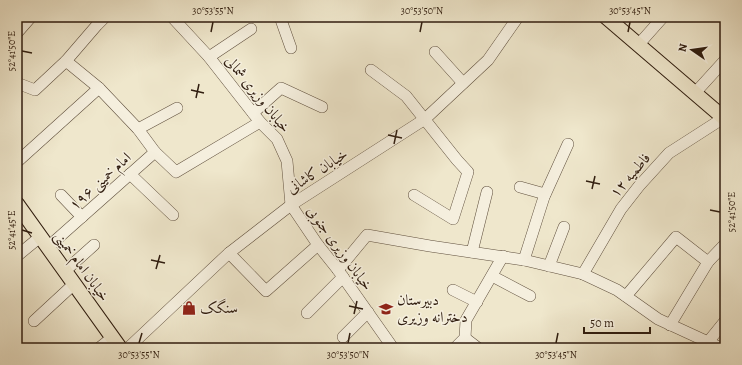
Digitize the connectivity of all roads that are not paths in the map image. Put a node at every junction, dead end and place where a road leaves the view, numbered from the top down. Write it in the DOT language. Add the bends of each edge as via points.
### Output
graph roads {
  1 [pos="31,17"];
  2 [pos="105,17"];
  3 [pos="172,17"];
  4 [pos="280,17"];
  5 [pos="518,17"];
  6 [pos="663,17"];
  7 [pos="608,18"];
  8 [pos="251,29"];
  9 [pos="17,33"];
  10 [pos="639,44"];
  11 [pos="291,48"];
  12 [pos="435,52"];
  13 [pos="209,57"];
  14 [pos="725,60"];
  15 [pos="66,61"];
  16 [pos="371,70"];
  17 [pos="17,83"];
  18 [pos="463,83"];
  19 [pos="98,88"];
  20 [pos="695,93"];
  21 [pos="322,107"];
  22 [pos="177,108"];
  23 [pos="257,118"];
  24 [pos="725,118"];
  25 [pos="425,119"];
  26 [pos="138,129"];
  27 [pos="568,144"];
  28 [pos="155,152"];
  29 [pos="17,162"];
  30 [pos="130,174"];
  31 [pos="520,187"];
  32 [pos="487,192"];
  33 [pos="545,194"];
  34 [pos="61,195"];
  35 [pos="414,195"];
  36 [pos="291,205"];
  37 [pos="18,207"];
  38 [pos="173,215"];
  39 [pos="82,217"];
  40 [pos="564,227"];
  41 [pos="44,242"];
  42 [pos="725,244"];
  43 [pos="94,245"];
  44 [pos="318,245"];
  45 [pos="472,252"];
  46 [pos="229,253"];
  47 [pos="17,256"];
  48 [pos="503,256"];
  49 [pos="524,260"];
  50 [pos="708,262"];
  51 [pos="549,266"];
  52 [pos="65,271"];
  53 [pos="340,273"];
  54 [pos="583,274"];
  55 [pos="492,276"];
  56 [pos="74,284"];
  57 [pos="453,290"];
  58 [pos="530,296"];
  59 [pos="626,296"];
  60 [pos="477,302"];
  61 [pos="368,312"];
  62 [pos="307,313"];
  63 [pos="34,321"];
  64 [pos="725,321"];
  65 [pos="670,324"];
  66 [pos="343,337"];
  67 [pos="465,338"];
  68 [pos="117,343"];
  69 [pos="702,343"];
  70 [pos="725,344"];
  71 [pos="99,348"];
  72 [pos="128,348"];
  73 [pos="393,348"];
  74 [pos="455,348"];
  75 [pos="478,348"];
  76 [pos="722,348"];
  1 -- 9 [label="street"];
  2 -- 15 [label="street"];
  3 -- 13 [label="street, خیابان وزیری شمالی"];
  4 -- 11 [label="street"];
  5 -- 18 [label="street, خیابان کاشانی" via="488,60"];
  6 -- 10 [label="street"];
  7 -- 10 [label="main road"];
  8 -- 13 [label="street"];
  10 -- 20 [label="main road"];
  12 -- 18 [label="street"];
  13 -- 23 [label="street, خیابان وزیری شمالی"];
  14 -- 20 [label="street"];
  15 -- 17 [label="street" via="35,90"];
  15 -- 19 [label="street"];
  16 -- 25 [label="street" via="406,96"];
  18 -- 25 [label="street, خیابان کاشانی"];
  19 -- 26 [label="street"];
  19 -- 29 [label="street"];
  20 -- 24 [label="main road"];
  21 -- 23 [label="street" via="281,88"];
  22 -- 26 [label="street"];
  23 -- 28 [label="street" via="176,172"];
  23 -- 36 [label="street, خیابان وزیری شمالی" via="278,139 287,161"];
  24 -- 54 [label="street, فاطمیه ۱۲" via="669,153 621,209"];
  25 -- 35 [label="street" via="468,172 453,219"];
  25 -- 36 [label="street, خیابان کاشانی"];
  26 -- 28 [label="street"];
  27 -- 33 [label="street"];
  28 -- 30 [label="street, امام خمینی ۱۹۶"];
  30 -- 38 [label="street"];
  30 -- 39 [label="street, امام خمینی ۱۹۶"];
  31 -- 33 [label="street"];
  32 -- 45 [label="street"];
  33 -- 49 [label="street"];
  34 -- 39 [label="street"];
  36 -- 44 [label="street, خیابان وزیری جنوبی"];
  36 -- 46 [label="street, خیابان کاشانی"];
  37 -- 41 [label="main road, خیابان امام خمینی"];
  39 -- 41 [label="street, امام خمینی ۱۹۶"];
  40 -- 51 [label="street"];
  41 -- 47 [label="street, امام خمینی ۱۹۶"];
  41 -- 52 [label="main road, خیابان امام خمینی"];
  42 -- 50 [label="street"];
  43 -- 52 [label="street"];
  44 -- 46 [label="street" via="266,291"];
  44 -- 53 [label="street, خیابان وزیری جنوبی"];
  45 -- 48 [label="street"];
  45 -- 53 [label="street" via="366,235"];
  46 -- 72 [label="street, خیابان کاشانی"];
  48 -- 49 [label="street"];
  48 -- 55 [label="street"];
  49 -- 51 [label="street"];
  50 -- 59 [label="street" via="676,236"];
  50 -- 65 [label="street"];
  51 -- 54 [label="street"];
  52 -- 56 [label="main road, خیابان امام خمینی"];
  53 -- 61 [label="street, خیابان وزیری جنوبی"];
  53 -- 62 [label="street"];
  54 -- 59 [label="street"];
  55 -- 58 [label="street"];
  55 -- 60 [label="street"];
  56 -- 63 [label="street"];
  56 -- 68 [label="main road, خیابان امام خمینی"];
  57 -- 60 [label="street"];
  59 -- 65 [label="street" via="658,319"];
  60 -- 67 [label="street" via="466,320"];
  61 -- 66 [label="street"];
  61 -- 73 [label="street, خیابان وزیری جنوبی"];
  64 -- 69 [label="street"];
  65 -- 69 [label="street"];
  67 -- 74 [label="street"];
  67 -- 75 [label="street"];
  68 -- 71 [label="street"];
  69 -- 76 [label="street"];
  70 -- 76 [label="street"];
}
